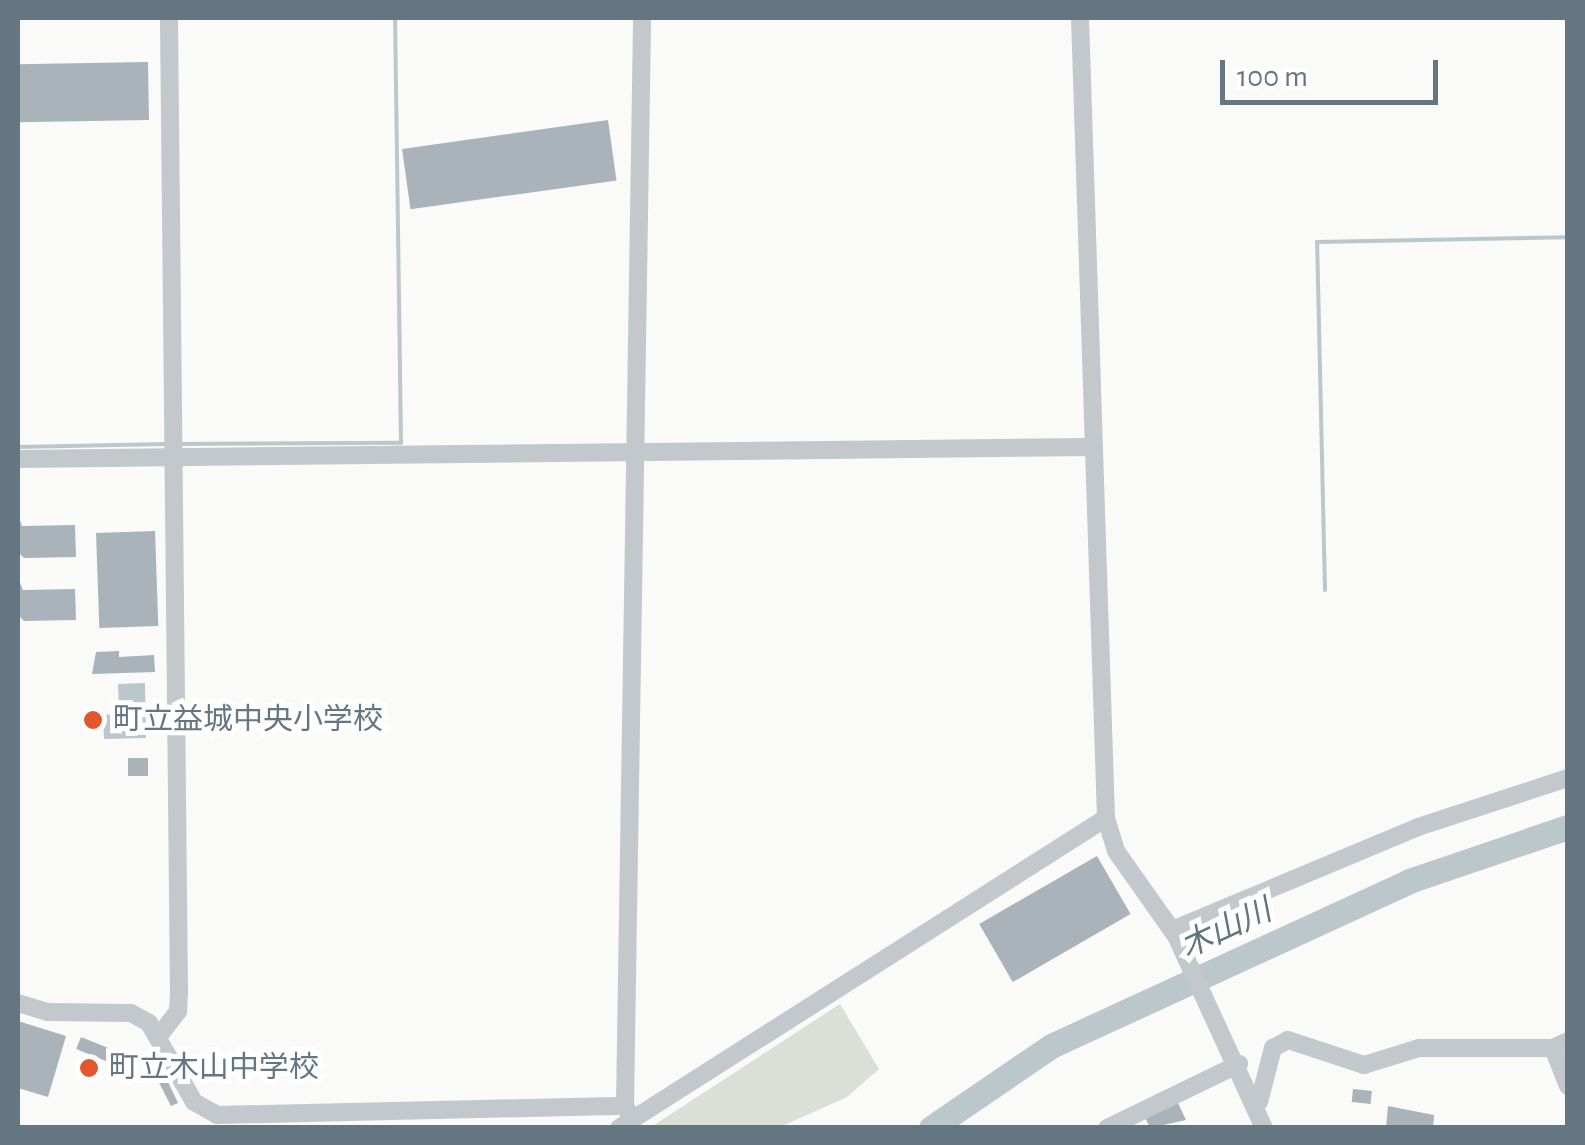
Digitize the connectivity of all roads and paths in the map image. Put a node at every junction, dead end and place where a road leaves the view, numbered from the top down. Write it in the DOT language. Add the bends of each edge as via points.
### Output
graph roads {
  1 [pos="169,18"];
  2 [pos="642,18"];
  3 [pos="1080,18"];
  4 [pos="1091,447"];
  5 [pos="636,452"];
  6 [pos="169,456"];
  7 [pos="18,459"];
  8 [pos="1568,778"];
  9 [pos="1106,818"];
  10 [pos="1174,933"];
  11 [pos="18,1003"];
  12 [pos="158,1037"];
  13 [pos="1560,1044"];
  14 [pos="1238,1061"];
  15 [pos="1568,1086"];
  16 [pos="1258,1107"];
  17 [pos="626,1118"];
  18 [pos="1107,1128"];
  19 [pos="1264,1128"];
  1 -- 6 [label="street"];
  2 -- 5 [label="street"];
  3 -- 4 [label="street"];
  4 -- 5 [label="street"];
  4 -- 9 [label="street"];
  5 -- 6 [label="street"];
  5 -- 17 [label="street"];
  6 -- 7 [label="street"];
  6 -- 12 [label="street" via="179,992 178,1010"];
  8 -- 10 [label="street" via="1418,827"];
  9 -- 10 [label="street" via="1116,851"];
  9 -- 17 [label="street"];
  10 -- 14 [label="street"];
  11 -- 12 [label="street" via="48,1012 131,1013"];
  12 -- 17 [label="street" via="194,1102 217,1115"];
  13 -- 15 [label="street"];
  13 -- 16 [label="street" via="1419,1048 1364,1066 1288,1040 1277,1043 1268,1059"];
  14 -- 16 [label="street"];
  14 -- 18 [label="street"];
  16 -- 19 [label="street"];
}
